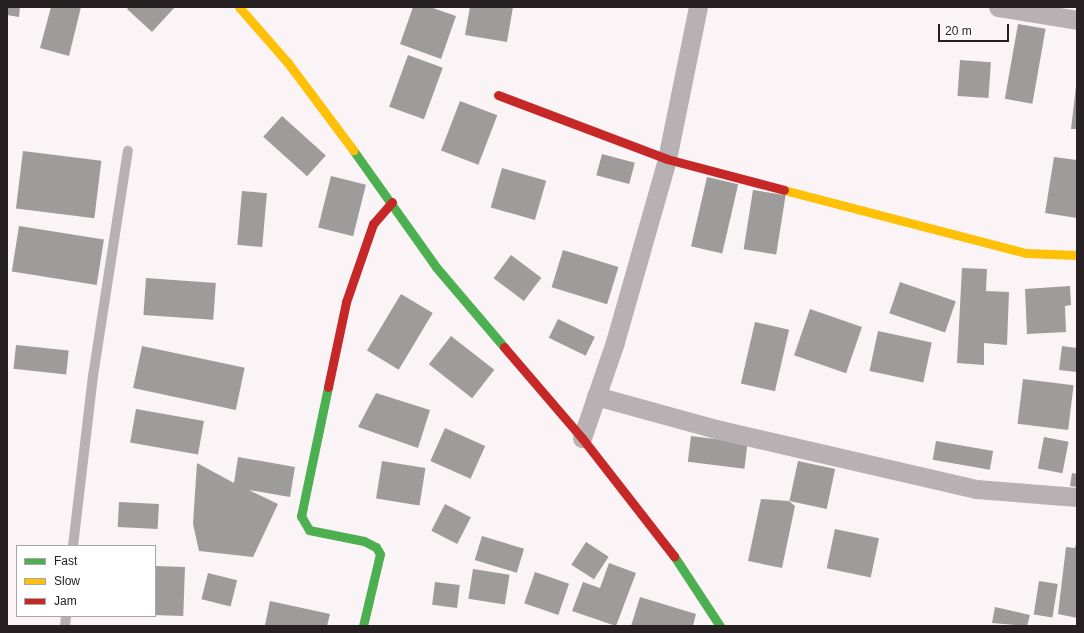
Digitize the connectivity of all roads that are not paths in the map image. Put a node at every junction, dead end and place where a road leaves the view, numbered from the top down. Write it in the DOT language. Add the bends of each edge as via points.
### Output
graph roads {
  1 [pos="239,7"];
  2 [pos="698,7"];
  3 [pos="998,7"];
  4 [pos="1077,20"];
  5 [pos="498,95"];
  6 [pos="128,151"];
  7 [pos="667,159"];
  8 [pos="392,202"];
  9 [pos="1077,255"];
  10 [pos="596,396"];
  11 [pos="582,438"];
  12 [pos="1077,497"];
  13 [pos="73,545"];
  14 [pos="363,626"];
  15 [pos="720,626"];
  1 -- 8 [label="street" via="288,63"];
  2 -- 7 [label="street"];
  3 -- 4 [label="street"];
  5 -- 7 [label="street"];
  6 -- 13 [label="lane" via="95,361"];
  7 -- 9 [label="street" via="1026,253"];
  7 -- 10 [label="street"];
  8 -- 11 [label="street" via="436,267"];
  8 -- 14 [label="street" via="373,224 346,302 301,516 309,530 364,541 376,547 380,554"];
  10 -- 11 [label="street"];
  10 -- 12 [label="street" via="716,428 976,489"];
  11 -- 15 [label="street" via="664,542"];
}
